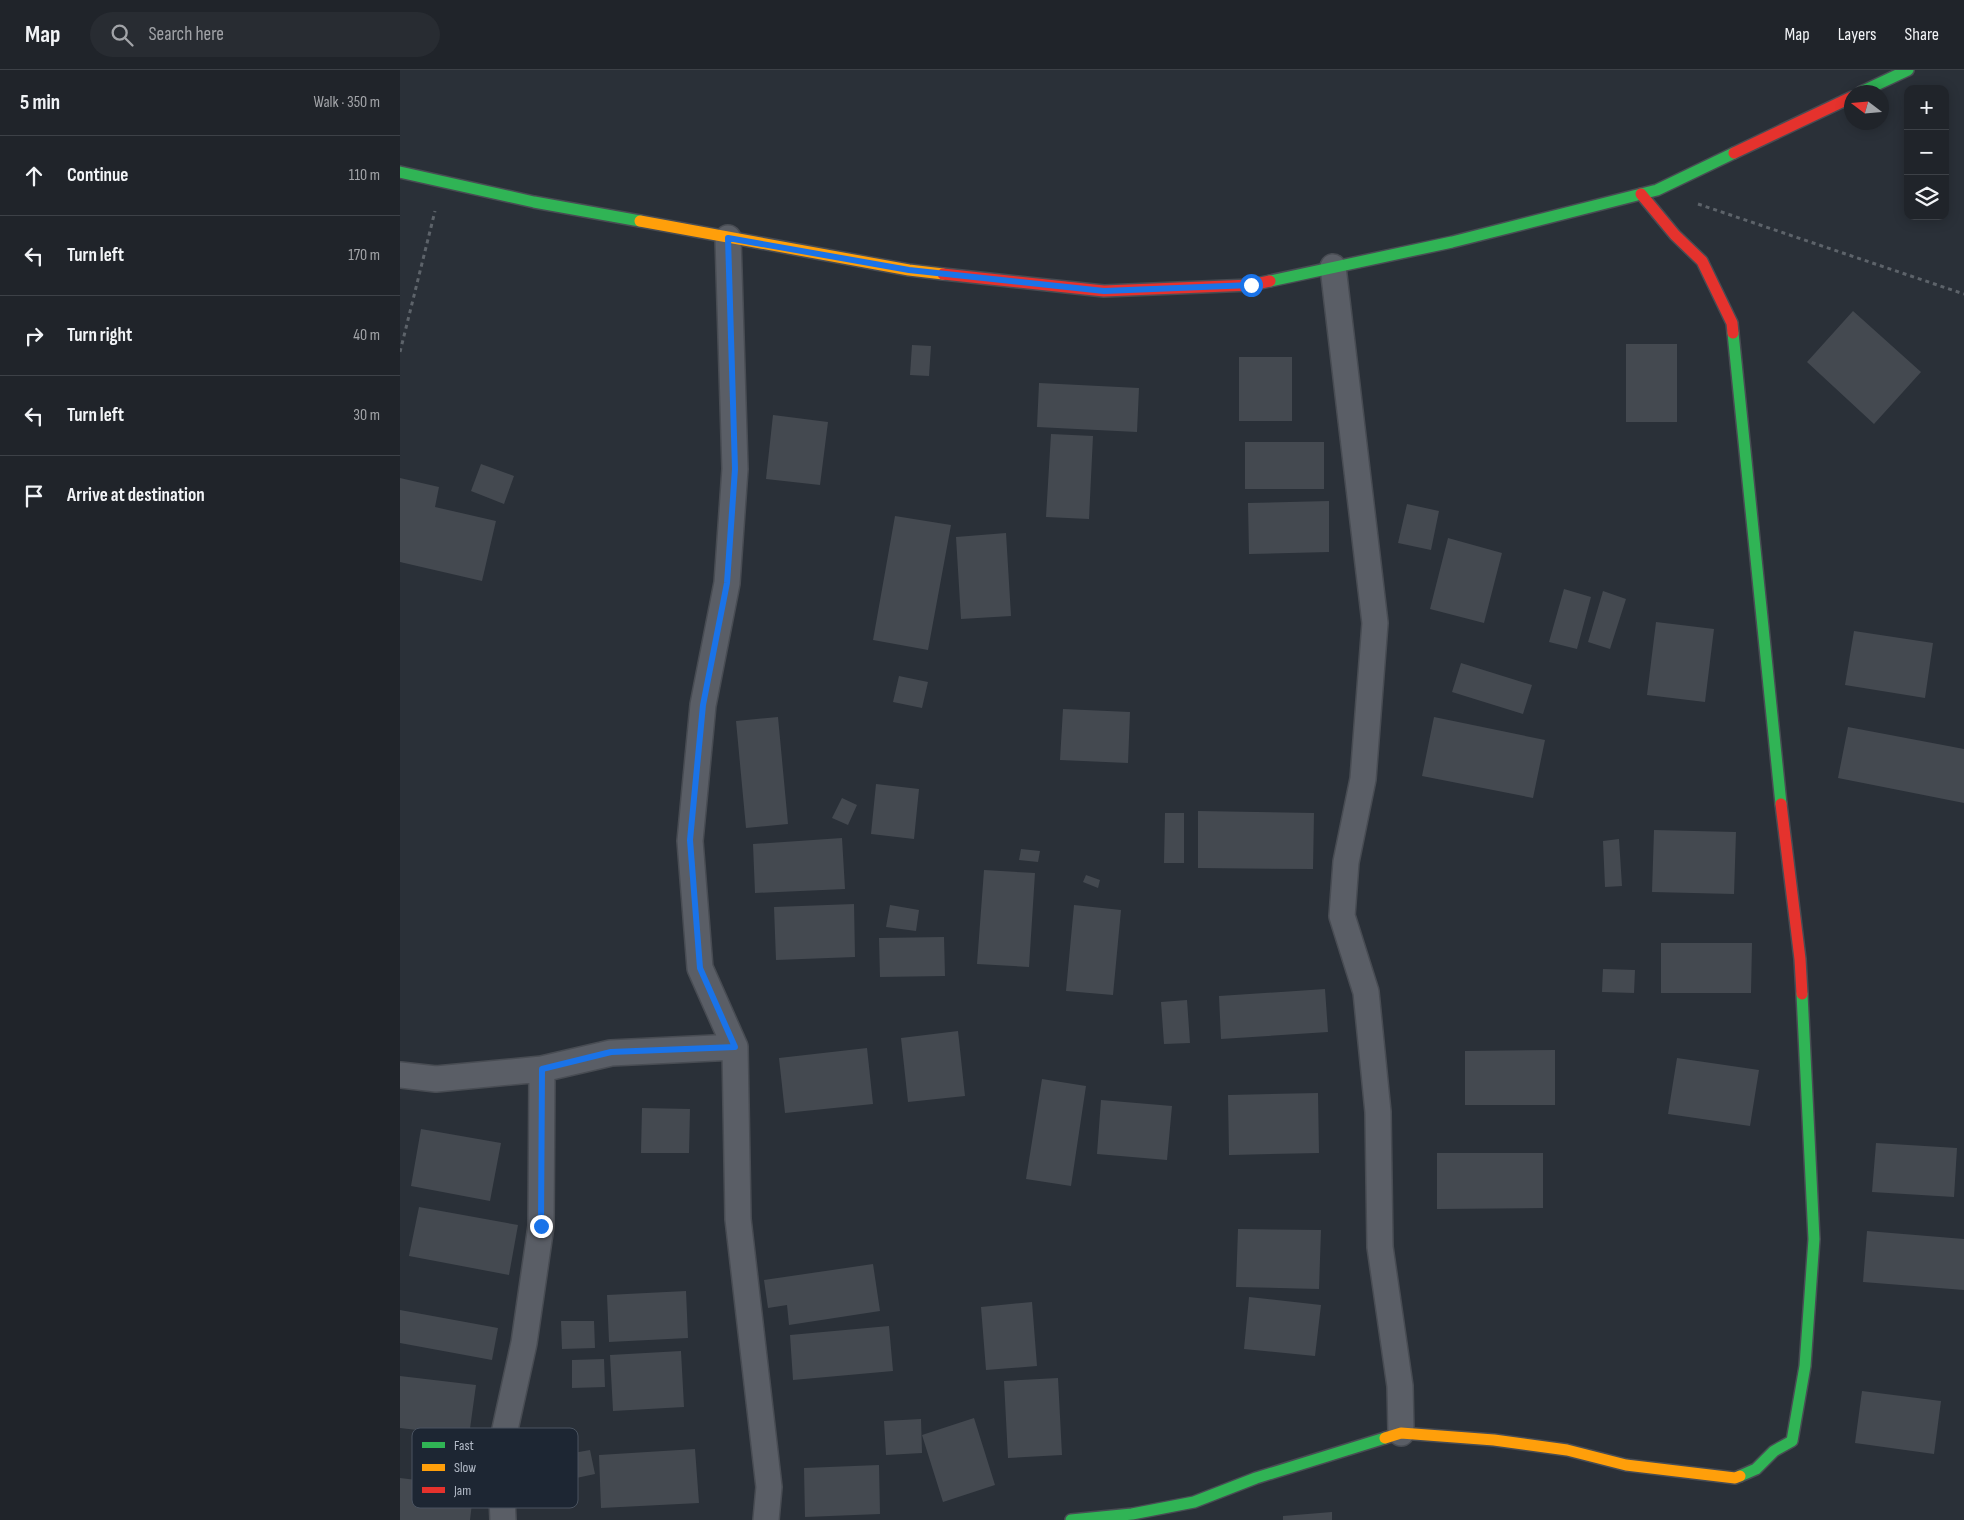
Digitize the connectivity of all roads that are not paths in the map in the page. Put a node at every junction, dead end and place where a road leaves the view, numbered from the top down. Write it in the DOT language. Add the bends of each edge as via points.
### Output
graph roads {
  1 [pos="1908,70"];
  2 [pos="1876,85"];
  3 [pos="1844,101"];
  4 [pos="400,172"];
  5 [pos="1642,194"];
  6 [pos="728,238"];
  7 [pos="1333,267"];
  8 [pos="735,1047"];
  9 [pos="542,1069"];
  10 [pos="400,1075"];
  11 [pos="505,1428"];
  12 [pos="1401,1433"];
  13 [pos="766,1520"];
  14 [pos="1071,1520"];
  1 -- 2 [label="street"];
  3 -- 5 [label="street" via="1657,190"];
  4 -- 6 [label="street" via="534,202"];
  5 -- 7 [label="street" via="1452,242"];
  5 -- 12 [label="street" via="1675,236 1702,261 1732,323 1776,765 1800,959 1814,1240 1805,1366 1792,1441 1774,1451 1756,1470 1735,1478 1626,1465 1566,1450 1512,1442"];
  6 -- 7 [label="street" via="909,270 1104,291 1251,285"];
  6 -- 8 [label="street" via="735,469 727,583 703,705 690,840 700,968"];
  7 -- 12 [label="street" via="1375,623 1363,779 1346,862 1342,916 1366,992 1378,1112 1380,1246 1400,1386"];
  8 -- 9 [label="street" via="611,1052"];
  8 -- 13 [label="street" via="738,1219 769,1487"];
  9 -- 10 [label="street" via="436,1080"];
  9 -- 11 [label="street" via="541,1226 524,1343"];
  12 -- 14 [label="street" via="1256,1478 1194,1502 1132,1514"];
}
